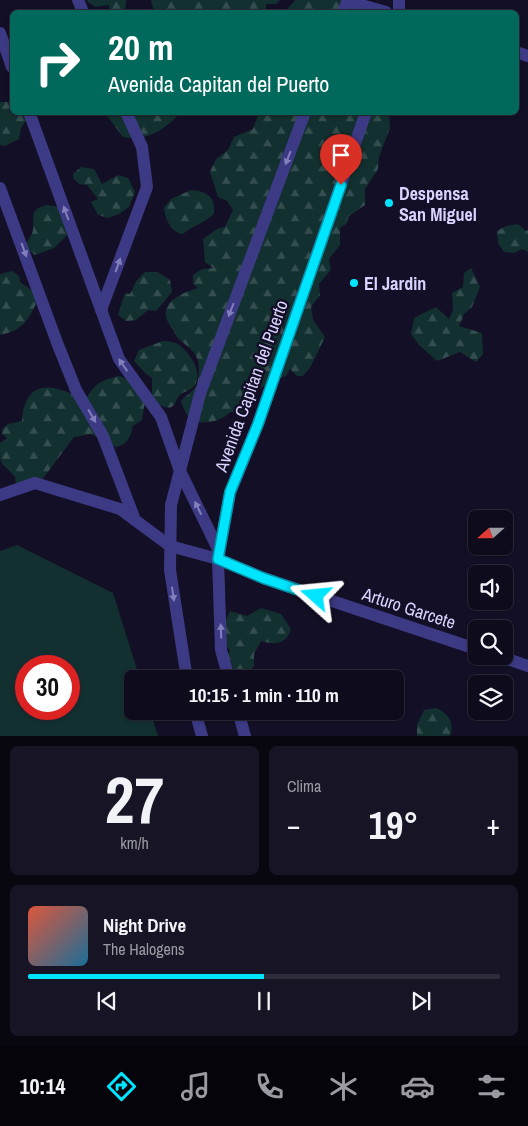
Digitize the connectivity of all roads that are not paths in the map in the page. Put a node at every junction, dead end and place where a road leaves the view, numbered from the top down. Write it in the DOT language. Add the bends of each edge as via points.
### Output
graph roads {
  1 [pos="346,5"];
  2 [pos="375,10"];
  3 [pos="0,33"];
  4 [pos="10,61"];
  5 [pos="30,115"];
  6 [pos="127,115"];
  7 [pos="305,115"];
  8 [pos="365,115"];
  9 [pos="0,188"];
  10 [pos="102,310"];
  11 [pos="180,471"];
  12 [pos="0,495"];
  13 [pos="134,520"];
  14 [pos="170,546"];
  15 [pos="218,555"];
  16 [pos="468,646"];
  17 [pos="513,661"];
  18 [pos="528,666"];
  19 [pos="186,670"];
  20 [pos="227,670"];
  21 [pos="198,720"];
  22 [pos="241,720"];
  23 [pos="202,736"];
  24 [pos="245,736"];
  1 -- 2 [label="street"];
  3 -- 4 [label="street"];
  10 -- 5 [label="street, one-way"];
  10 -- 6 [label="street, one-way" via="147,187 142,147"];
  7 -- 11 [label="street, one-way" via="200,394"];
  8 -- 15 [label="street, Avenida Capitan del Puerto" via="258,424 230,492"];
  9 -- 13 [label="street, one-way" via="76,390 103,436"];
  11 -- 10 [label="street, one-way" via="161,417 119,359"];
  11 -- 14 [label="street" via="171,505"];
  15 -- 11 [label="street, one-way"];
  12 -- 13 [label="street" via="35,482 120,509"];
  13 -- 14 [label="street"];
  14 -- 15 [label="street, Arturo Garcete"];
  14 -- 19 [label="street, one-way" via="170,570"];
  15 -- 16 [label="street, Arturo Garcete" via="263,578"];
  20 -- 15 [label="street, Avenida Capitan del Puerto, one-way" via="221,650"];
  17 -- 18 [label="street"];
  21 -- 23 [label="street"];
  22 -- 24 [label="street"];
}
